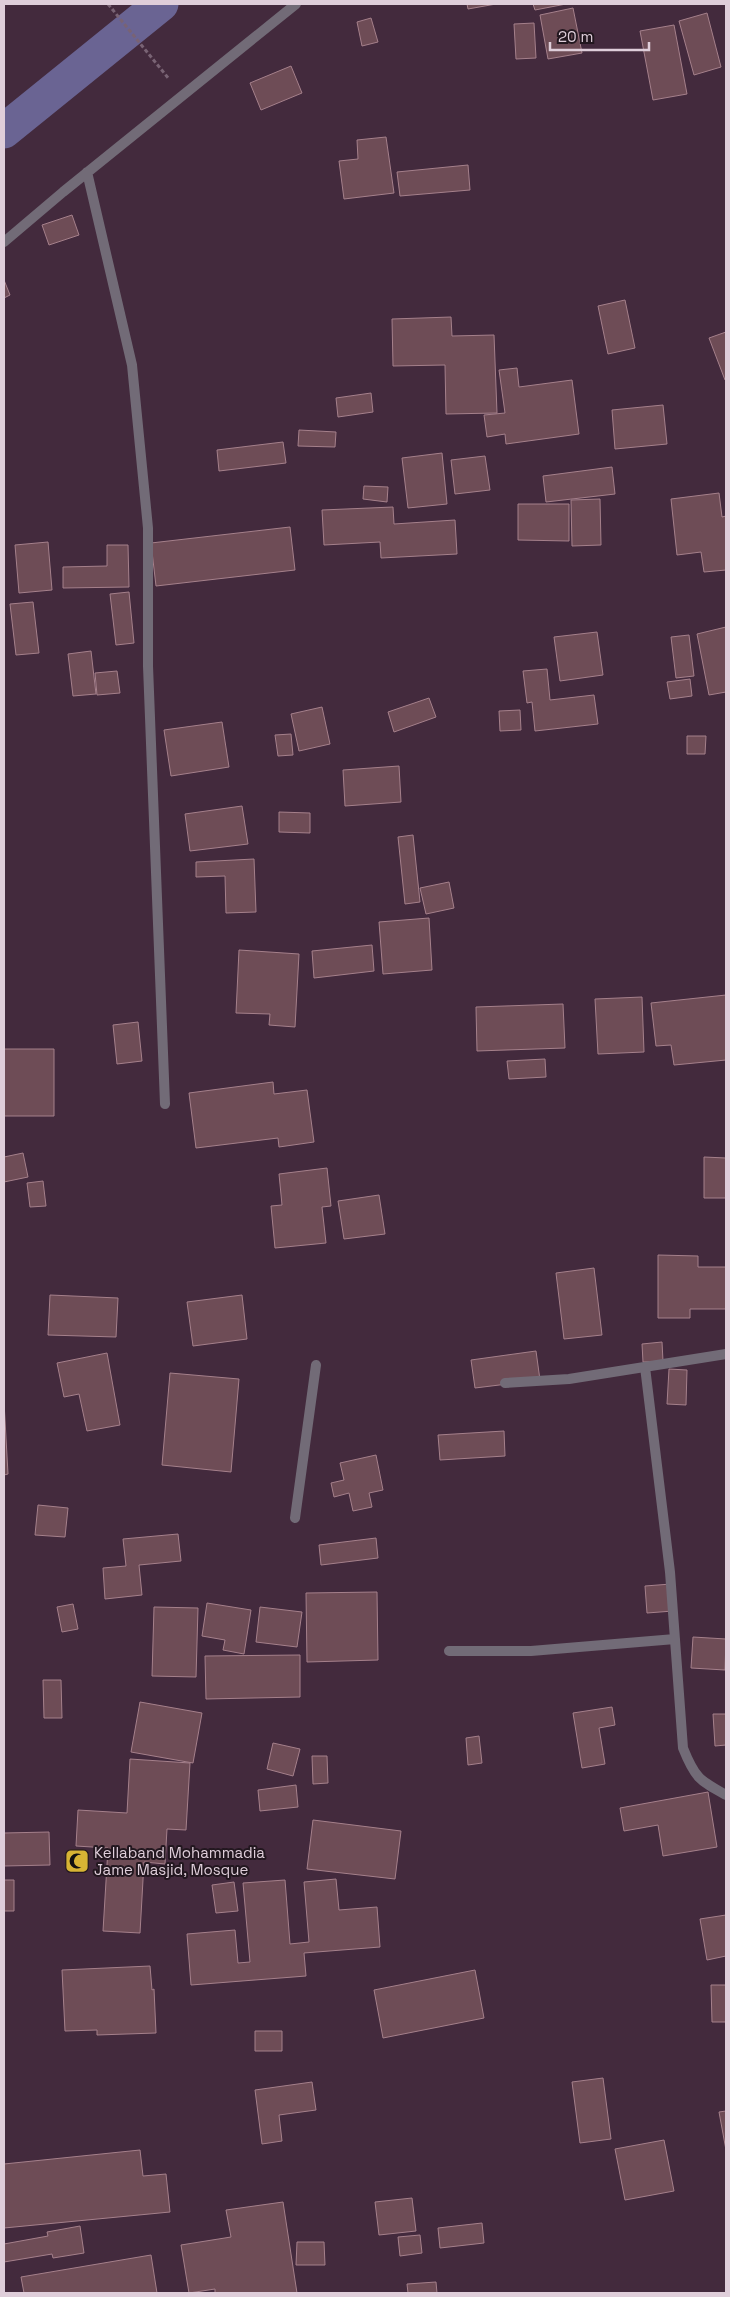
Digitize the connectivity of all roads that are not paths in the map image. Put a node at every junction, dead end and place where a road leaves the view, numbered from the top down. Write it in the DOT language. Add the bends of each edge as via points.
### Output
graph roads {
  1 [pos="296,4"];
  2 [pos="87,172"];
  3 [pos="4,242"];
  4 [pos="165,1104"];
  5 [pos="726,1354"];
  6 [pos="316,1365"];
  7 [pos="645,1368"];
  8 [pos="505,1383"];
  9 [pos="295,1518"];
  10 [pos="674,1639"];
  11 [pos="448,1651"];
  12 [pos="726,1795"];
  1 -- 2 [label="street"];
  2 -- 3 [label="street"];
  2 -- 4 [label="street" via="132,365 148,528 148,666"];
  5 -- 7 [label="street"];
  6 -- 9 [label="street"];
  7 -- 8 [label="street" via="569,1379"];
  7 -- 10 [label="street" via="670,1572"];
  10 -- 11 [label="street" via="531,1651"];
  10 -- 12 [label="street" via="683,1748 701,1781"];
}
